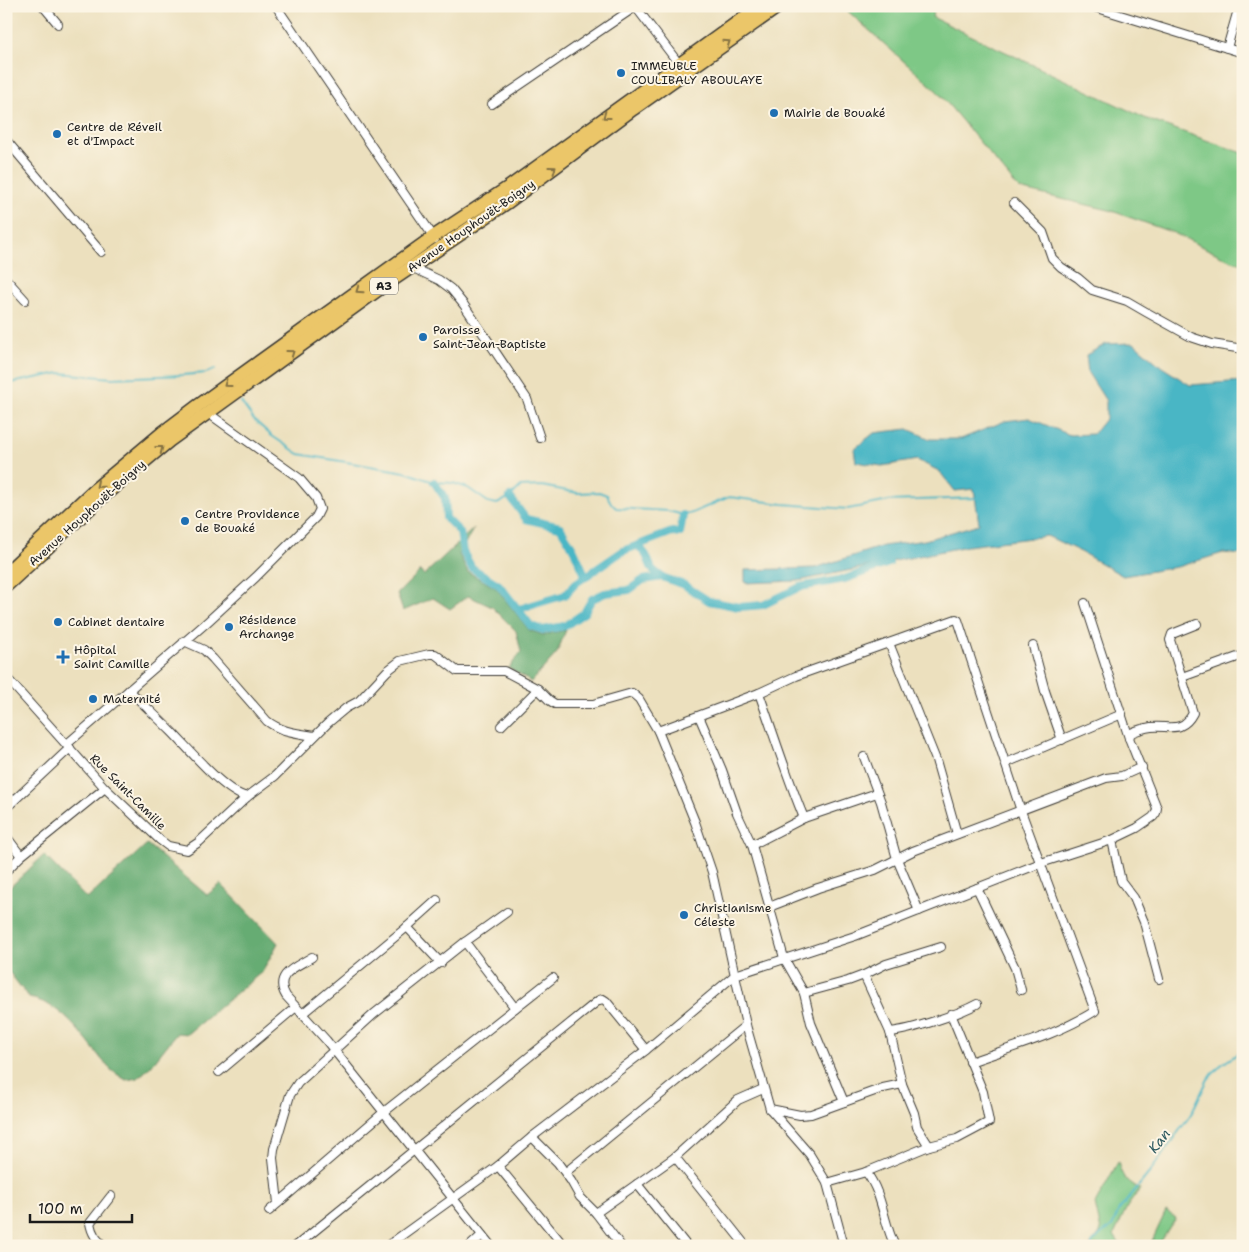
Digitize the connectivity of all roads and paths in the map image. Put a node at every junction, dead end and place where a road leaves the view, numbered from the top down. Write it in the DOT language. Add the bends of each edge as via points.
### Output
graph roads {
  1 [pos="43,6"];
  2 [pos="276,6"];
  3 [pos="635,6"];
  4 [pos="760,6"];
  5 [pos="779,6"];
  6 [pos="1091,6"];
  7 [pos="1239,6"];
  8 [pos="58,24"];
  9 [pos="1227,48"];
  10 [pos="1243,53"];
  11 [pos="679,64"];
  12 [pos="492,104"];
  13 [pos="6,140"];
  14 [pos="1014,203"];
  15 [pos="437,242"];
  16 [pos="101,252"];
  17 [pos="412,267"];
  18 [pos="6,279"];
  19 [pos="25,300"];
  20 [pos="1243,349"];
  21 [pos="208,413"];
  22 [pos="540,438"];
  23 [pos="6,573"];
  24 [pos="6,586"];
  25 [pos="1085,603"];
  26 [pos="1197,624"];
  27 [pos="184,641"];
  28 [pos="889,643"];
  29 [pos="1033,646"];
  30 [pos="1243,655"];
  31 [pos="6,677"];
  32 [pos="1182,677"];
  33 [pos="538,689"];
  34 [pos="129,690"];
  35 [pos="759,693"];
  36 [pos="1122,714"];
  37 [pos="699,716"];
  38 [pos="501,726"];
  39 [pos="658,731"];
  40 [pos="314,736"];
  41 [pos="1129,738"];
  42 [pos="1062,740"];
  43 [pos="69,746"];
  44 [pos="864,757"];
  45 [pos="1006,763"];
  46 [pos="1142,767"];
  47 [pos="105,788"];
  48 [pos="877,794"];
  49 [pos="248,797"];
  50 [pos="6,808"];
  51 [pos="1021,811"];
  52 [pos="804,818"];
  53 [pos="957,834"];
  54 [pos="6,836"];
  55 [pos="1112,840"];
  56 [pos="752,845"];
  57 [pos="21,856"];
  58 [pos="897,859"];
  59 [pos="1041,864"];
  60 [pos="6,871"];
  61 [pos="977,888"];
  62 [pos="437,900"];
  63 [pos="769,907"];
  64 [pos="919,911"];
  65 [pos="507,912"];
  66 [pos="407,927"];
  67 [pos="464,942"];
  68 [pos="941,947"];
  69 [pos="312,957"];
  70 [pos="784,958"];
  71 [pos="440,963"];
  72 [pos="734,974"];
  73 [pos="864,975"];
  74 [pos="553,978"];
  75 [pos="1159,979"];
  76 [pos="1021,990"];
  77 [pos="804,993"];
  78 [pos="977,1004"];
  79 [pos="296,1007"];
  80 [pos="515,1008"];
  81 [pos="302,1014"];
  82 [pos="951,1014"];
  83 [pos="746,1026"];
  84 [pos="890,1032"];
  85 [pos="334,1050"];
  86 [pos="646,1050"];
  87 [pos="970,1062"];
  88 [pos="219,1072"];
  89 [pos="902,1084"];
  90 [pos="762,1089"];
  91 [pos="844,1102"];
  92 [pos="770,1109"];
  93 [pos="384,1112"];
  94 [pos="532,1137"];
  95 [pos="929,1146"];
  96 [pos="415,1149"];
  97 [pos="675,1158"];
  98 [pos="498,1166"];
  99 [pos="566,1172"];
  100 [pos="866,1172"];
  101 [pos="826,1183"];
  102 [pos="637,1184"];
  103 [pos="111,1196"];
  104 [pos="452,1198"];
  105 [pos="278,1203"];
  106 [pos="269,1211"];
  107 [pos="596,1213"];
  108 [pos="482,1235"];
  109 [pos="104,1246"];
  110 [pos="296,1246"];
  111 [pos="387,1246"];
  112 [pos="470,1246"];
  113 [pos="491,1246"];
  114 [pos="564,1246"];
  115 [pos="621,1246"];
  116 [pos="687,1246"];
  117 [pos="746,1246"];
  118 [pos="844,1246"];
  119 [pos="895,1246"];
  1 -- 8 [label="street"];
  2 -- 15 [label="street"];
  3 -- 11 [label="street"];
  3 -- 12 [label="street"];
  4 -- 11 [label="highway, Avenue Houphouët-Boigny / A3"];
  15 -- 5 [label="highway, Avenue Houphouët-Boigny / A3, one-way" via="508,202 632,109"];
  6 -- 9 [label="street"];
  7 -- 9 [label="street"];
  9 -- 10 [label="street"];
  11 -- 15 [label="highway, Avenue Houphouët-Boigny / A3, one-way"];
  13 -- 16 [label="street"];
  14 -- 20 [label="street" via="1043,232 1052,258 1092,290 1128,301 1191,337"];
  15 -- 17 [label="highway, Avenue Houphouët-Boigny / A3"];
  15 -- 23 [label="highway, Avenue Houphouët-Boigny / A3, one-way" via="281,344 162,433 94,490"];
  21 -- 17 [label="highway, Avenue Houphouët-Boigny / A3, one-way"];
  17 -- 22 [label="street" via="452,289 464,305 527,399"];
  18 -- 19 [label="street"];
  24 -- 21 [label="highway, Avenue Houphouët-Boigny / A3, one-way" via="102,497"];
  21 -- 27 [label="street" via="299,478 316,498 320,509 316,517 256,577"];
  25 -- 36 [label="street"];
  26 -- 32 [label="street" via="1172,634 1170,640"];
  27 -- 34 [label="street"];
  27 -- 40 [label="street" via="204,650 275,727"];
  28 -- 35 [label="street" via="796,676"];
  28 -- 45 [label="street" via="958,620"];
  28 -- 53 [label="street" via="936,760"];
  29 -- 42 [label="street"];
  30 -- 32 [label="street"];
  31 -- 43 [label="street, Rue Saint-Camille"];
  32 -- 41 [label="street" via="1193,713 1189,721 1178,727 1140,730 1131,733"];
  33 -- 38 [label="street"];
  33 -- 39 [label="street" via="555,704 593,704 632,693 639,698"];
  33 -- 40 [label="street" via="504,671 456,671 440,657 429,654 400,660 359,700"];
  34 -- 43 [label="street"];
  34 -- 49 [label="street" via="213,775"];
  35 -- 37 [label="street"];
  35 -- 52 [label="street"];
  36 -- 41 [label="street"];
  36 -- 42 [label="street"];
  37 -- 39 [label="street"];
  37 -- 56 [label="street"];
  39 -- 72 [label="street" via="712,872"];
  40 -- 49 [label="street" via="275,776"];
  41 -- 46 [label="street"];
  42 -- 45 [label="street"];
  43 -- 47 [label="street, Rue Saint-Camille"];
  43 -- 50 [label="street"];
  44 -- 48 [label="street"];
  45 -- 51 [label="street"];
  46 -- 51 [label="street"];
  46 -- 55 [label="street" via="1156,813 1137,828"];
  47 -- 49 [label="street, Rue Saint-Camille" via="160,840 168,846 187,850"];
  47 -- 57 [label="street"];
  48 -- 52 [label="street"];
  48 -- 58 [label="street"];
  51 -- 53 [label="street"];
  51 -- 59 [label="street"];
  52 -- 56 [label="street"];
  53 -- 58 [label="street"];
  54 -- 57 [label="street"];
  55 -- 59 [label="street"];
  55 -- 75 [label="street" via="1121,881 1134,898 1144,922"];
  56 -- 63 [label="street"];
  57 -- 60 [label="street"];
  58 -- 63 [label="street" via="875,870"];
  58 -- 64 [label="street"];
  59 -- 61 [label="street"];
  59 -- 87 [label="street" via="1095,1011 1078,1022"];
  61 -- 64 [label="street"];
  61 -- 76 [label="street" via="1015,968"];
  62 -- 66 [label="street"];
  63 -- 70 [label="street"];
  64 -- 70 [label="street" via="855,936"];
  65 -- 67 [label="street"];
  66 -- 71 [label="street"];
  66 -- 81 [label="street"];
  67 -- 71 [label="street"];
  67 -- 80 [label="street"];
  68 -- 73 [label="street" via="886,964"];
  69 -- 79 [label="street" via="287,973 281,982 286,996"];
  70 -- 72 [label="street"];
  70 -- 77 [label="street"];
  71 -- 85 [label="street"];
  72 -- 83 [label="street"];
  72 -- 86 [label="street"];
  73 -- 77 [label="street"];
  73 -- 84 [label="street"];
  74 -- 80 [label="street"];
  77 -- 91 [label="street" via="811,1023"];
  78 -- 82 [label="street"];
  79 -- 81 [label="street"];
  79 -- 88 [label="street"];
  80 -- 93 [label="street"];
  81 -- 85 [label="street"];
  82 -- 84 [label="street"];
  82 -- 87 [label="street"];
  83 -- 90 [label="street"];
  83 -- 99 [label="street"];
  84 -- 89 [label="street"];
  85 -- 93 [label="street"];
  85 -- 105 [label="street" via="298,1082 290,1096 274,1149"];
  86 -- 94 [label="street"];
  86 -- 96 [label="street" via="601,999"];
  87 -- 95 [label="street" via="983,1092 989,1122 957,1139"];
  89 -- 91 [label="street"];
  89 -- 95 [label="street" via="916,1127"];
  90 -- 92 [label="street"];
  90 -- 97 [label="street" via="738,1100"];
  91 -- 92 [label="street" via="800,1115"];
  92 -- 101 [label="street" via="810,1155"];
  93 -- 96 [label="street"];
  93 -- 105 [label="street"];
  94 -- 98 [label="street"];
  94 -- 99 [label="street"];
  95 -- 100 [label="street"];
  96 -- 104 [label="street"];
  96 -- 110 [label="street"];
  97 -- 102 [label="street"];
  97 -- 117 [label="street"];
  98 -- 104 [label="street"];
  98 -- 114 [label="street"];
  99 -- 107 [label="street" via="580,1197"];
  100 -- 101 [label="street"];
  100 -- 119 [label="street" via="874,1182 888,1233"];
  101 -- 118 [label="street"];
  102 -- 107 [label="street"];
  102 -- 116 [label="street"];
  103 -- 109 [label="street" via="90,1223 96,1239"];
  104 -- 108 [label="street"];
  104 -- 111 [label="street"];
  105 -- 106 [label="street"];
  107 -- 115 [label="street"];
  108 -- 112 [label="street"];
  108 -- 113 [label="street"];
}
